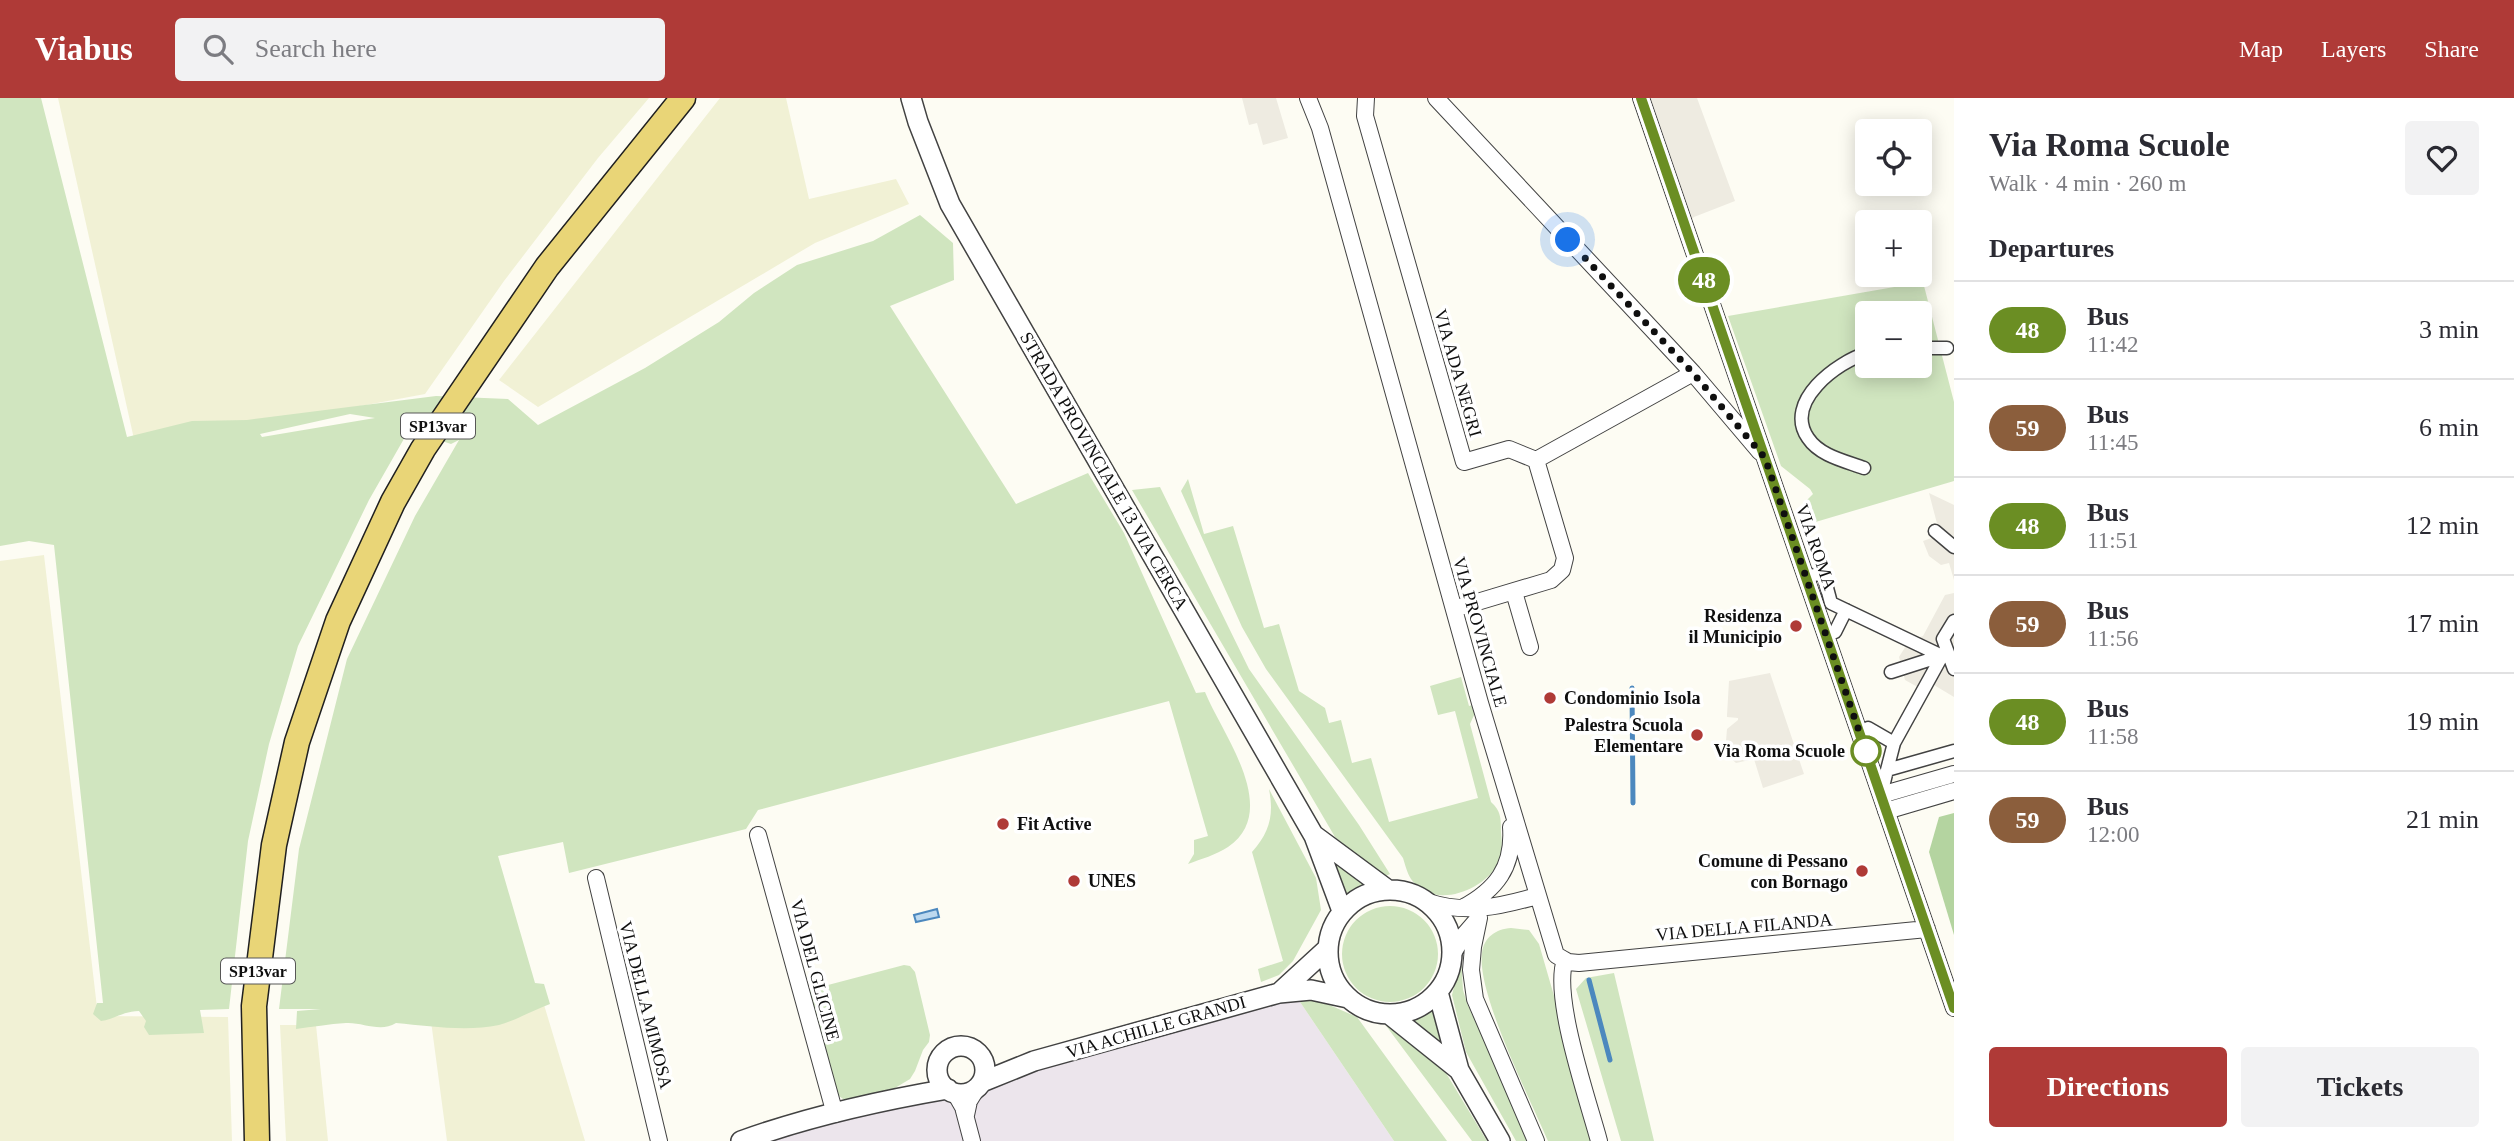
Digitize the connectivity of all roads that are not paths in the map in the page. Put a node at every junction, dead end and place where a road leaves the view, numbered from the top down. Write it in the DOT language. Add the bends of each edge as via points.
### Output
graph roads {
  1 [pos="682,98"];
  2 [pos="911,98"];
  3 [pos="1308,98"];
  4 [pos="1317,98"];
  5 [pos="1366,98"];
  6 [pos="1436,98"];
  7 [pos="1641,98"];
  8 [pos="1320,128"];
  9 [pos="1932,348"];
  10 [pos="1947,348"];
  11 [pos="1855,359"];
  12 [pos="1693,373"];
  13 [pos="1765,458"];
  14 [pos="1536,460"];
  15 [pos="1864,468"];
  16 [pos="1935,531"];
  17 [pos="1954,547"];
  18 [pos="1806,577"];
  19 [pos="1514,592"];
  20 [pos="1454,609"];
  21 [pos="1846,610"];
  22 [pos="1954,621"];
  23 [pos="1835,632"];
  24 [pos="1530,647"];
  25 [pos="1945,655"];
  26 [pos="1954,668"];
  27 [pos="1891,672"];
  28 [pos="1868,729"];
  29 [pos="1894,743"];
  30 [pos="1954,751"];
  31 [pos="1887,771"];
  32 [pos="1954,774"];
  33 [pos="1954,791"];
  34 [pos="1884,803"];
  35 [pos="1509,804"];
  36 [pos="758,835"];
  37 [pos="1314,836"];
  38 [pos="596,878"];
  39 [pos="1388,890"];
  40 [pos="1537,896"];
  41 [pos="1428,902"];
  42 [pos="1462,908"];
  43 [pos="1342,911"];
  44 [pos="1486,913"];
  45 [pos="1927,929"];
  46 [pos="1328,948"];
  47 [pos="1452,955"];
  48 [pos="1564,960"];
  49 [pos="1438,992"];
  50 [pos="1279,993"];
  51 [pos="1349,998"];
  52 [pos="1954,1008"];
  53 [pos="1389,1014"];
  54 [pos="978,1053"];
  55 [pos="1034,1061"];
  56 [pos="938,1066"];
  57 [pos="1459,1070"];
  58 [pos="979,1085"];
  59 [pos="951,1091"];
  60 [pos="903,1097"];
  61 [pos="835,1114"];
  62 [pos="966,1115"];
  63 [pos="257,1141"];
  64 [pos="659,1141"];
  65 [pos="741,1141"];
  66 [pos="972,1141"];
  67 [pos="1500,1141"];
  68 [pos="1536,1141"];
  69 [pos="1599,1141"];
  1 -- 63 [label="main road, SP13var" via="547,267 423,449 338,621 294,752 274,845 254,1006"];
  2 -- 37 [label="street, STRADA PROVINCIALE 13 VIA CERCA" via="950,204"];
  3 -- 8 [label="street, VIA PROVINCIALE"];
  4 -- 8 [label="street, VIA PROVINCIALE"];
  5 -- 14 [label="street, VIA ADA NEGRI" via="1365,116 1464,462 1509,449"];
  6 -- 12 [label="street"];
  7 -- 13 [label="street, VIA ROMA"];
  8 -- 20 [label="street, VIA PROVINCIALE"];
  9 -- 10 [label="street"];
  11 -- 15 [label="street" via="1821,380 1809,394 1801,411 1802,426 1808,439 1828,455"];
  12 -- 13 [label="street"];
  12 -- 14 [label="street"];
  13 -- 18 [label="street, VIA ROMA"];
  14 -- 19 [label="street" via="1564,558 1555,578"];
  16 -- 17 [label="street"];
  18 -- 21 [label="street" via="1823,573 1831,603"];
  18 -- 34 [label="street, VIA ROMA"];
  19 -- 20 [label="street"];
  19 -- 24 [label="street"];
  20 -- 35 [label="street, VIA PROVINCIALE"];
  21 -- 23 [label="street"];
  21 -- 25 [label="street"];
  22 -- 25 [label="street" via="1943,639"];
  25 -- 26 [label="street"];
  25 -- 27 [label="street"];
  25 -- 29 [label="street"];
  28 -- 29 [label="street"];
  29 -- 31 [label="street"];
  30 -- 31 [label="street"];
  31 -- 34 [label="street"];
  32 -- 34 [label="street"];
  33 -- 34 [label="street"];
  34 -- 45 [label="street, VIA ROMA"];
  35 -- 40 [label="street, VIA PROVINCIALE"];
  35 -- 42 [label="street" via="1512,838 1508,860 1485,894"];
  36 -- 61 [label="street, VIA DEL GLICINE"];
  37 -- 39 [label="street, STRADA PROVINCIALE 13 VIA CERCA"];
  37 -- 43 [label="street, STRADA PROVINCIALE 13 VIA CERCA"];
  38 -- 64 [label="street, VIA DELLA MIMOSA"];
  39 -- 41 [label="street, STRADA PROVINCIALE 13 VIA CERCA" via="1409,892"];
  39 -- 43 [label="street" via="1363,896"];
  40 -- 44 [label="street"];
  40 -- 48 [label="street, VIA PROVINCIALE" via="1553,951"];
  41 -- 42 [label="street"];
  41 -- 47 [label="street" via="1445,922"];
  42 -- 44 [label="street"];
  43 -- 46 [label="street"];
  44 -- 47 [label="street" via="1468,929"];
  44 -- 68 [label="street" via="1473,947 1475,999"];
  45 -- 48 [label="street, VIA DELLA FILANDA" via="1580,963"];
  45 -- 52 [label="street, VIA ROMA"];
  46 -- 50 [label="street, VIA ACHILLE GRANDI"];
  46 -- 51 [label="street" via="1329,966"];
  47 -- 49 [label="street"];
  48 -- 69 [label="street" via="1567,1021"];
  49 -- 53 [label="street" via="1416,1008"];
  49 -- 57 [label="street"];
  50 -- 51 [label="street, VIA ACHILLE GRANDI" via="1311,990"];
  50 -- 55 [label="street, VIA ACHILLE GRANDI"];
  51 -- 53 [label="street" via="1367,1010"];
  53 -- 57 [label="street"];
  54 -- 55 [label="street" via="1015,1062"];
  54 -- 56 [label="street" via="954,1047"];
  54 -- 58 [label="street" via="985,1067"];
  55 -- 58 [label="street"];
  56 -- 59 [label="street" via="939,1077"];
  56 -- 60 [label="street"];
  57 -- 67 [label="street"];
  58 -- 59 [label="street" via="966,1093"];
  58 -- 62 [label="street"];
  59 -- 60 [label="street"];
  59 -- 62 [label="street"];
  60 -- 61 [label="street"];
  61 -- 65 [label="street"];
  62 -- 66 [label="street"];
}
